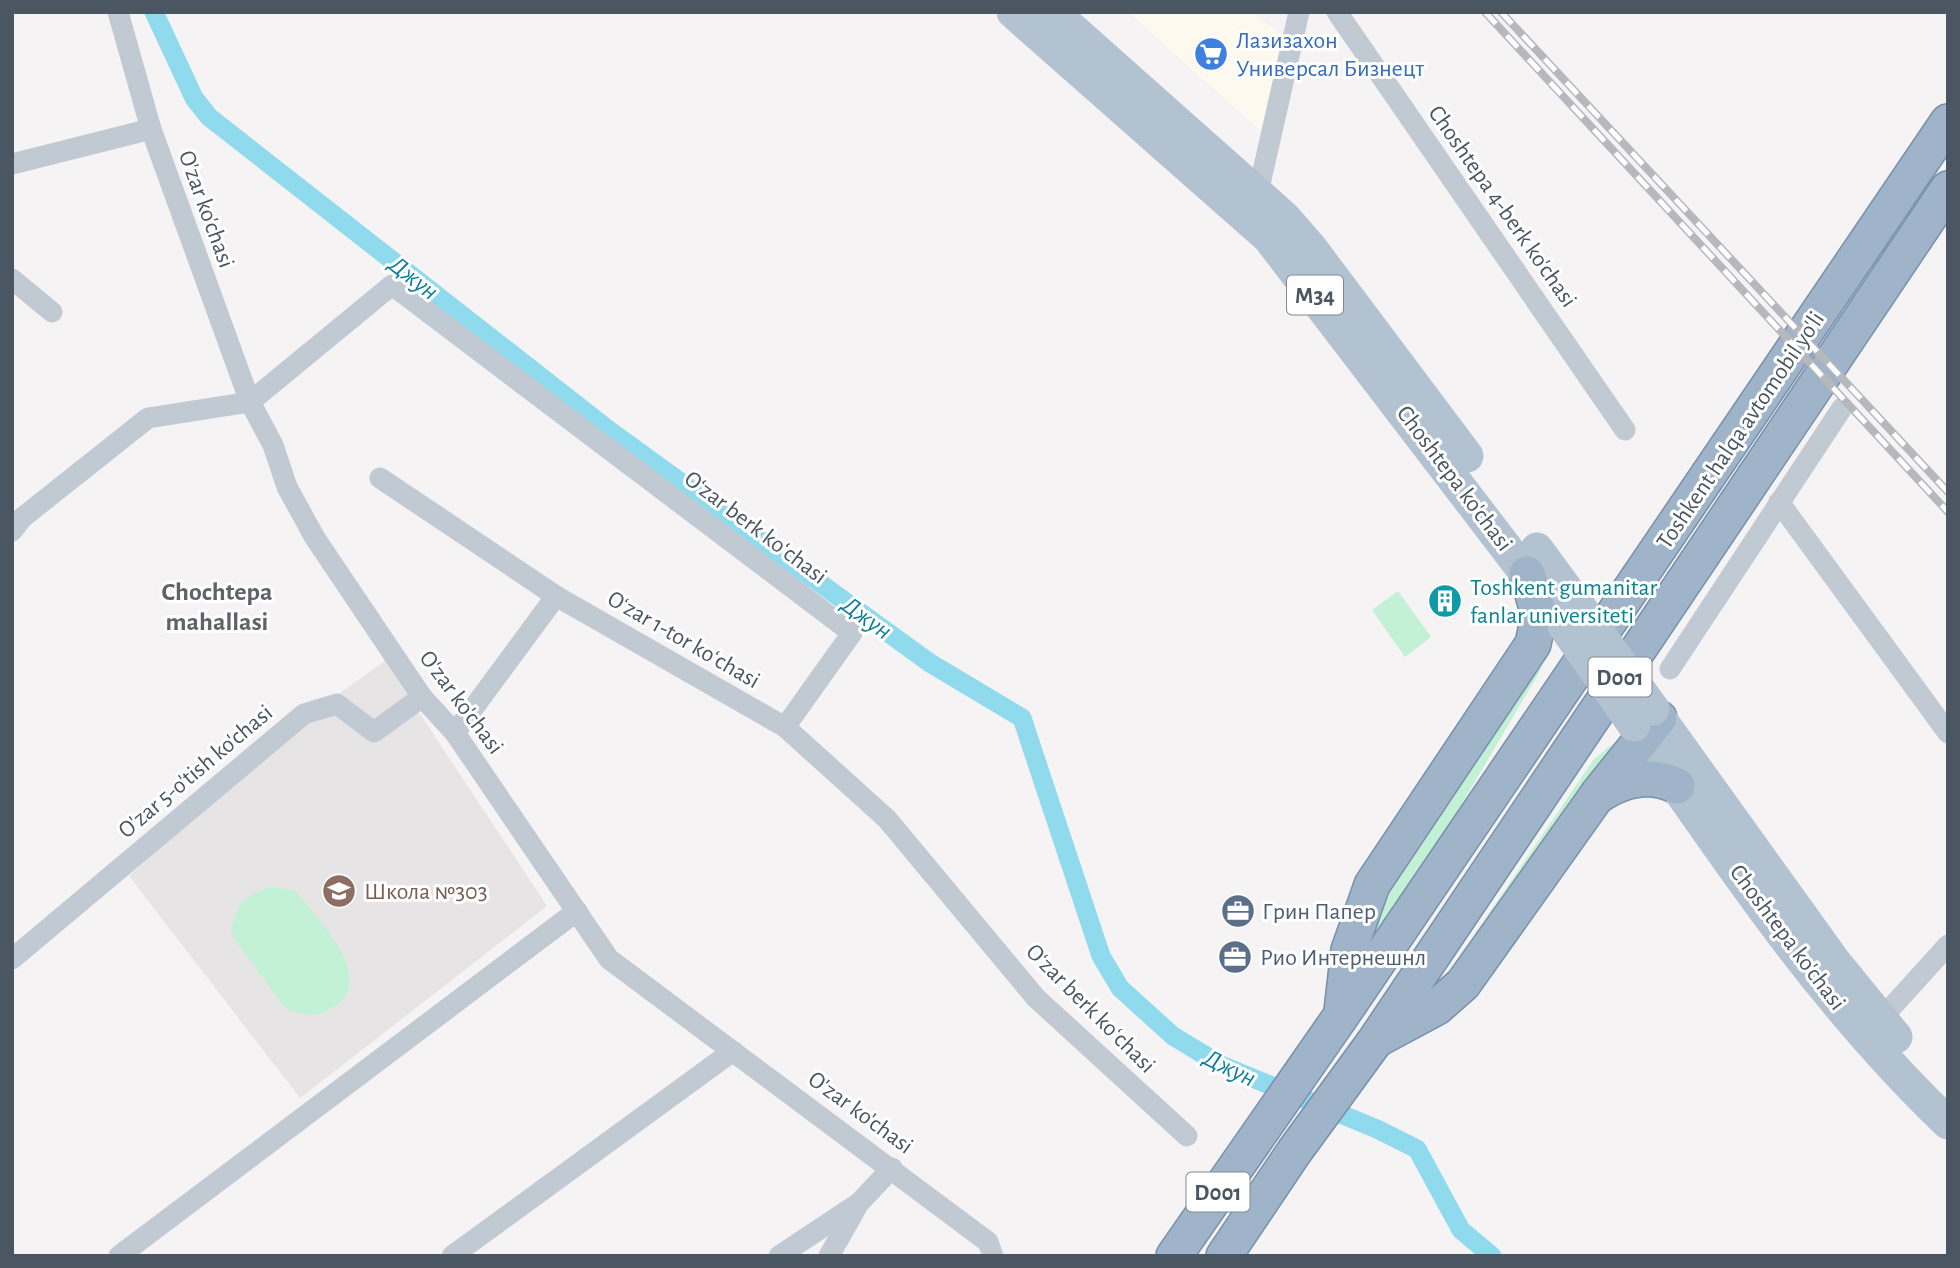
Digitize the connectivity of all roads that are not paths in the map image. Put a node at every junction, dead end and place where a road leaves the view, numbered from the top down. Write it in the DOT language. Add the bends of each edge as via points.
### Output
graph roads {
  1 [pos="118,12"];
  2 [pos="1013,12"];
  3 [pos="1053,12"];
  4 [pos="1299,12"];
  5 [pos="1337,12"];
  6 [pos="1948,122"];
  7 [pos="150,129"];
  8 [pos="12,164"];
  9 [pos="1948,189"];
  10 [pos="1250,202"];
  11 [pos="12,279"];
  12 [pos="52,312"];
  13 [pos="250,402"];
  14 [pos="1842,408"];
  15 [pos="1625,430"];
  16 [pos="380,478"];
  17 [pos="1779,502"];
  18 [pos="13,527"];
  19 [pos="1527,574"];
  20 [pos="556,596"];
  21 [pos="1572,618"];
  22 [pos="1670,669"];
  23 [pos="422,697"];
  24 [pos="1647,722"];
  25 [pos="785,727"];
  26 [pos="455,733"];
  27 [pos="1948,733"];
  28 [pos="1677,786"];
  29 [pos="1596,797"];
  30 [pos="577,911"];
  31 [pos="1948,945"];
  32 [pos="12,959"];
  33 [pos="1341,1016"];
  34 [pos="1881,1020"];
  35 [pos="1375,1041"];
  36 [pos="733,1051"];
  37 [pos="1948,1092"];
  38 [pos="1948,1124"];
  39 [pos="1187,1136"];
  40 [pos="892,1168"];
  41 [pos="859,1203"];
  42 [pos="120,1256"];
  43 [pos="452,1256"];
  44 [pos="779,1256"];
  45 [pos="830,1256"];
  46 [pos="993,1256"];
  47 [pos="1174,1256"];
  48 [pos="1224,1256"];
  1 -- 7 [label="street, O'zar ko'chasi"];
  2 -- 10 [label="main road, Choshtepa ko'chasi / M34"];
  3 -- 10 [label="main road, Choshtepa ko'chasi / M34"];
  4 -- 10 [label="street"];
  5 -- 15 [label="street, Choshtepa 4-berk ko'chasi"];
  6 -- 33 [label="highway, Toshkent halqa avtomobil yo'li / D001"];
  7 -- 8 [label="street"];
  7 -- 13 [label="street, O'zar ko'chasi"];
  9 -- 35 [label="highway, Toshkent halqa avtomobil yo'li / D001"];
  10 -- 19 [label="main road, Choshtepa ko'chasi / M34" via="1292,265"];
  10 -- 21 [label="main road, Choshtepa ko'chasi / M34" via="1311,248"];
  11 -- 12 [label="street"];
  13 -- 18 [label="street" via="148,418"];
  13 -- 23 [label="street, O'zar ko'chasi" via="315,538"];
  13 -- 25 [label="street, Oʻzar berk koʻchasi" via="392,285 852,633"];
  14 -- 17 [label="street"];
  16 -- 20 [label="street, O‘zar 1-tor koʻchasi"];
  17 -- 22 [label="street"];
  17 -- 27 [label="street"];
  19 -- 21 [label="main road, Choshtepa ko'chasi / M34"];
  19 -- 33 [label="highway" via="1539,615 1533,644 1372,885 1349,950"];
  20 -- 25 [label="street, O‘zar 1-tor koʻchasi"];
  20 -- 26 [label="street"];
  21 -- 24 [label="main road, Choshtepa ko'chasi / M34, bridge"];
  23 -- 26 [label="street, O'zar ko'chasi"];
  23 -- 32 [label="street, O'zar 5-o'tish ko'chasi" via="374,732 337,704 304,714"];
  24 -- 28 [label="main road, Choshtepa ko'chasi"];
  24 -- 29 [label="highway"];
  24 -- 34 [label="main road, Choshtepa ko'chasi"];
  25 -- 39 [label="street, Oʻzar berk koʻchasi" via="887,819 1036,998"];
  26 -- 30 [label="street, O'zar ko'chasi"];
  28 -- 29 [label="highway" via="1641,779"];
  28 -- 38 [label="main road, Choshtepa ko'chasi" via="1816,978"];
  29 -- 35 [label="highway" via="1464,984 1437,1007"];
  30 -- 36 [label="street, O'zar ko'chasi" via="609,959"];
  30 -- 42 [label="street"];
  31 -- 34 [label="street"];
  33 -- 47 [label="highway, Toshkent halqa avtomobil yo'li / D001"];
  34 -- 37 [label="main road, Choshtepa ko'chasi"];
  35 -- 48 [label="highway, Toshkent halqa avtomobil yo'li / D001"];
  36 -- 40 [label="street, O'zar ko'chasi"];
  36 -- 43 [label="street"];
  40 -- 41 [label="street"];
  40 -- 46 [label="street, O'zar ko'chasi" via="988,1242"];
  41 -- 44 [label="street"];
  41 -- 45 [label="street"];
}
